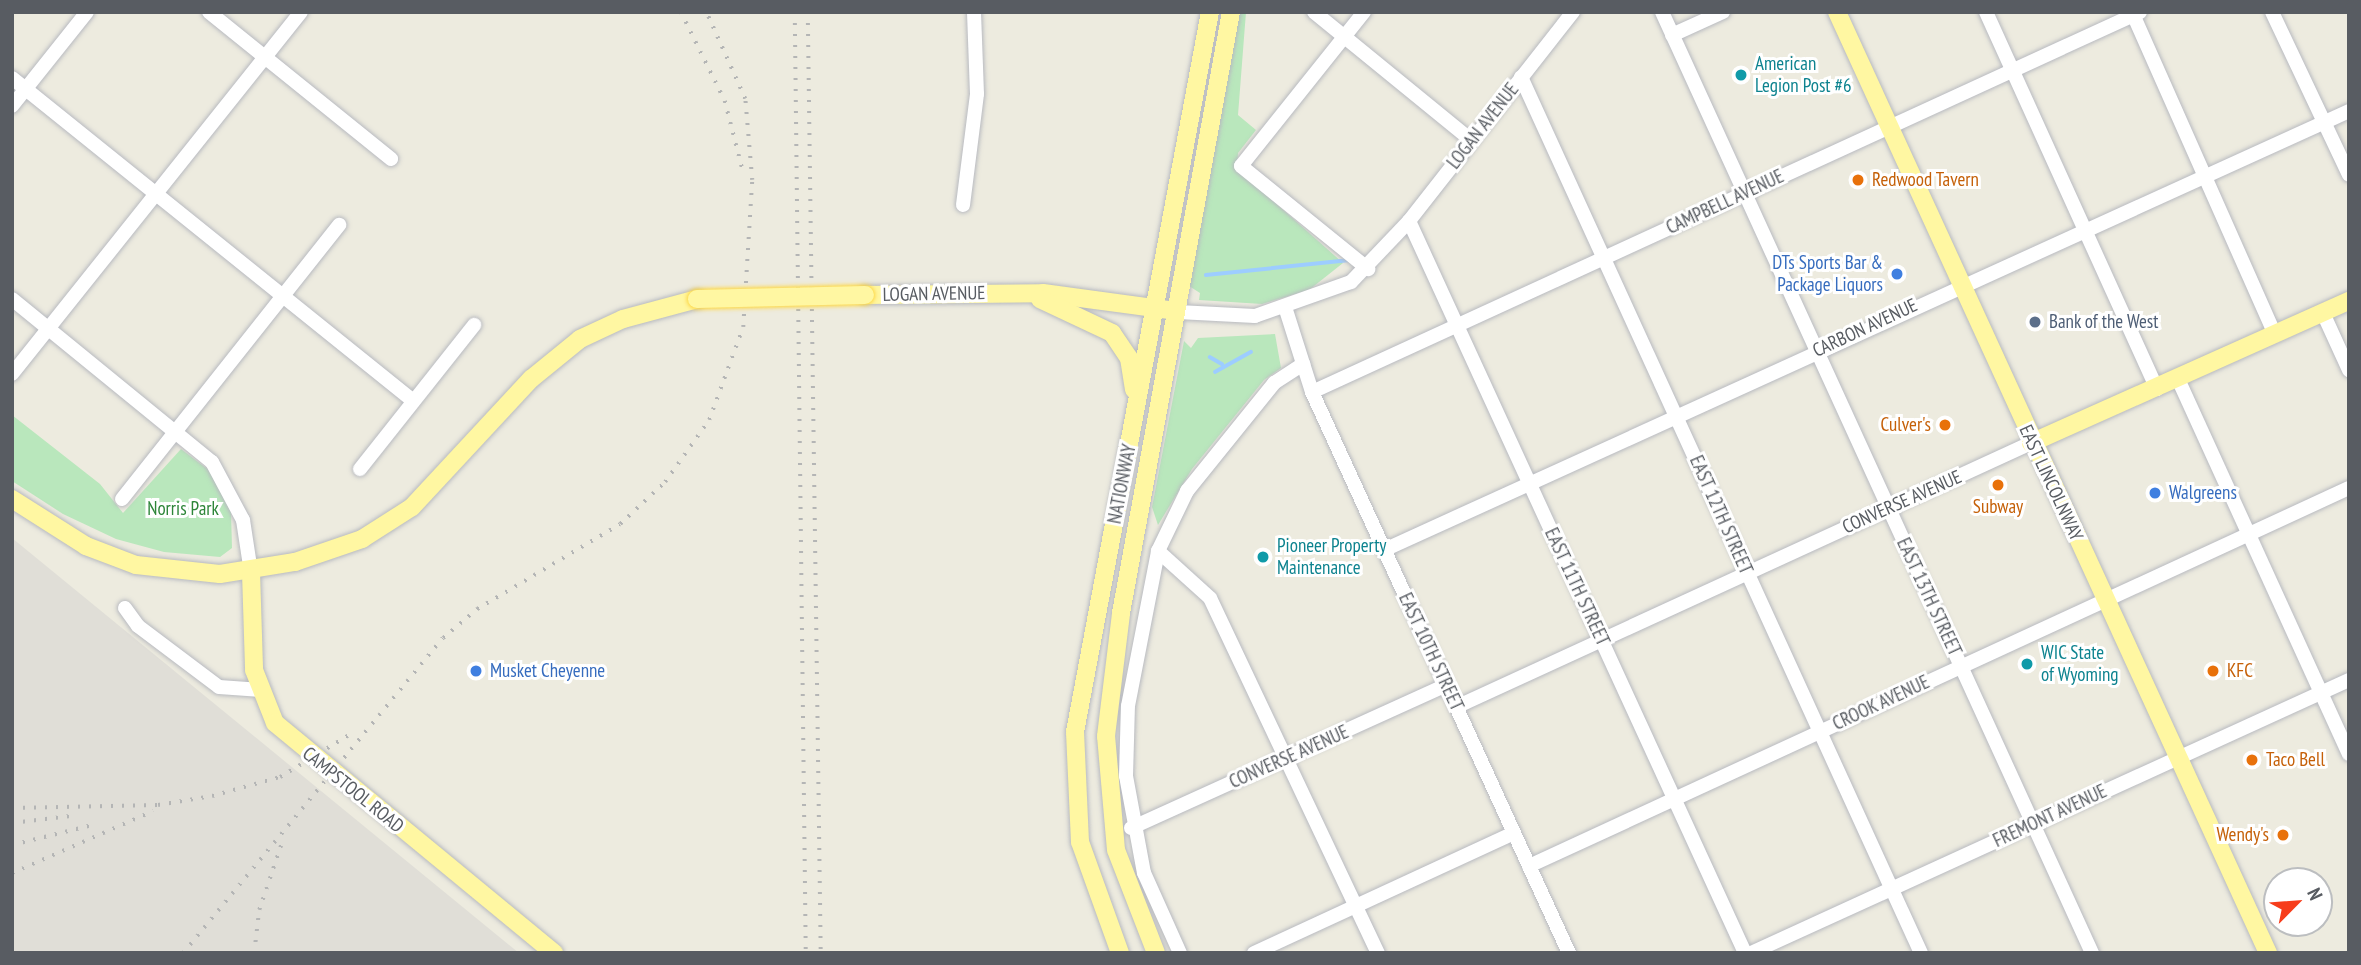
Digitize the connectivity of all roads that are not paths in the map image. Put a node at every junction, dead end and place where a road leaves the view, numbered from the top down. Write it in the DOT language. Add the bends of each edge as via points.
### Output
graph roads {
  1 [pos="87,12"];
  2 [pos="209,12"];
  3 [pos="301,12"];
  4 [pos="974,12"];
  5 [pos="1210,12"];
  6 [pos="1231,12"];
  7 [pos="1314,12"];
  8 [pos="1364,12"];
  9 [pos="1573,12"];
  10 [pos="1662,12"];
  11 [pos="1723,12"];
  12 [pos="1837,12"];
  13 [pos="1986,12"];
  14 [pos="2272,12"];
  15 [pos="2135,13"];
  16 [pos="1672,36"];
  17 [pos="1344,38"];
  18 [pos="265,58"];
  19 [pos="2012,70"];
  20 [pos="1521,77"];
  21 [pos="12,78"];
  22 [pos="25,89"];
  23 [pos="12,106"];
  24 [pos="2349,111"];
  25 [pos="2325,122"];
  26 [pos="1888,127"];
  27 [pos="1471,140"];
  28 [pos="391,159"];
  29 [pos="2204,175"];
  30 [pos="2349,175"];
  31 [pos="1744,193"];
  32 [pos="157,194"];
  33 [pos="963,205"];
  34 [pos="1409,221"];
  35 [pos="339,226"];
  36 [pos="2085,231"];
  37 [pos="1604,258"];
  38 [pos="1368,269"];
  39 [pos="1959,285"];
  40 [pos="1024,293"];
  41 [pos="283,296"];
  42 [pos="12,299"];
  43 [pos="2349,301"];
  44 [pos="1156,309"];
  45 [pos="1286,310"];
  46 [pos="1178,312"];
  47 [pos="2323,313"];
  48 [pos="1457,325"];
  49 [pos="474,326"];
  50 [pos="48,328"];
  51 [pos="2275,335"];
  52 [pos="1817,351"];
  53 [pos="1303,364"];
  54 [pos="2349,370"];
  55 [pos="12,374"];
  56 [pos="2178,379"];
  57 [pos="2157,389"];
  58 [pos="1311,392"];
  59 [pos="412,400"];
  60 [pos="1676,416"];
  61 [pos="177,430"];
  62 [pos="1133,430"];
  63 [pos="2031,443"];
  64 [pos="359,468"];
  65 [pos="1530,483"];
  66 [pos="2349,488"];
  67 [pos="12,499"];
  68 [pos="122,499"];
  69 [pos="1888,507"];
  70 [pos="2248,533"];
  71 [pos="1384,550"];
  72 [pos="1158,551"];
  73 [pos="251,572"];
  74 [pos="1747,573"];
  75 [pos="2105,599"];
  76 [pos="125,608"];
  77 [pos="1601,640"];
  78 [pos="1961,666"];
  79 [pos="2349,680"];
  80 [pos="1446,685"];
  81 [pos="258,690"];
  82 [pos="2321,692"];
  83 [pos="1456,707"];
  84 [pos="1820,731"];
  85 [pos="2349,754"];
  86 [pos="1288,757"];
  87 [pos="2178,757"];
  88 [pos="1674,799"];
  89 [pos="2033,823"];
  90 [pos="1131,828"];
  91 [pos="1514,833"];
  92 [pos="1529,866"];
  93 [pos="1891,888"];
  94 [pos="1356,906"];
  95 [pos="554,953"];
  96 [pos="1120,953"];
  97 [pos="1156,953"];
  98 [pos="1180,953"];
  99 [pos="1254,953"];
  100 [pos="1378,953"];
  101 [pos="1569,953"];
  102 [pos="1745,953"];
  103 [pos="1751,953"];
  104 [pos="1921,953"];
  105 [pos="2092,953"];
  106 [pos="2268,953"];
  1 -- 22 [label="street"];
  2 -- 18 [label="street"];
  3 -- 18 [label="street"];
  4 -- 33 [label="street" via="975,118"];
  5 -- 44 [label="main road, NATIONWAY"];
  6 -- 46 [label="main road, NATIONWAY"];
  7 -- 17 [label="street"];
  8 -- 17 [label="street"];
  9 -- 20 [label="street, LOGAN AVENUE"];
  10 -- 16 [label="street, EAST 13TH STREET"];
  11 -- 16 [label="street"];
  12 -- 26 [label="main road, EAST LINCOLNWAY"];
  13 -- 19 [label="street"];
  14 -- 25 [label="street"];
  15 -- 19 [label="street, CAMPBELL AVENUE"];
  15 -- 29 [label="street"];
  16 -- 31 [label="street, EAST 13TH STREET"];
  17 -- 27 [label="street"];
  17 -- 38 [label="street" via="1241,166"];
  18 -- 28 [label="street"];
  18 -- 32 [label="street"];
  19 -- 26 [label="street, CAMPBELL AVENUE"];
  19 -- 36 [label="street"];
  20 -- 27 [label="street, LOGAN AVENUE"];
  20 -- 37 [label="street, EAST 12TH STREET"];
  21 -- 22 [label="street"];
  22 -- 23 [label="street"];
  22 -- 32 [label="street"];
  24 -- 25 [label="street, CARBON AVENUE"];
  25 -- 29 [label="street, CARBON AVENUE"];
  25 -- 30 [label="street"];
  26 -- 31 [label="street, CAMPBELL AVENUE"];
  26 -- 39 [label="main road, EAST LINCOLNWAY"];
  27 -- 34 [label="street, LOGAN AVENUE"];
  29 -- 36 [label="street, CARBON AVENUE"];
  29 -- 51 [label="street"];
  31 -- 37 [label="street, CAMPBELL AVENUE"];
  31 -- 52 [label="street, EAST 13TH STREET"];
  32 -- 41 [label="street"];
  32 -- 50 [label="street"];
  34 -- 38 [label="street, LOGAN AVENUE"];
  34 -- 48 [label="street, EAST 11TH STREET"];
  35 -- 41 [label="street"];
  36 -- 39 [label="street, CARBON AVENUE"];
  36 -- 57 [label="street"];
  37 -- 48 [label="street, CAMPBELL AVENUE"];
  37 -- 60 [label="street, EAST 12TH STREET"];
  38 -- 45 [label="street, LOGAN AVENUE" via="1325,296"];
  39 -- 52 [label="street, CARBON AVENUE"];
  39 -- 63 [label="main road, EAST LINCOLNWAY"];
  40 -- 44 [label="main road, LOGAN AVENUE"];
  40 -- 62 [label="main road" via="1088,317 1118,338 1134,377"];
  40 -- 73 [label="main road, LOGAN AVENUE, bridge" via="697,299 623,319 567,348 436,485 388,524 330,552"];
  41 -- 59 [label="street"];
  41 -- 61 [label="street"];
  42 -- 50 [label="street"];
  43 -- 47 [label="main road, CONVERSE AVENUE"];
  44 -- 46 [label="main road, LOGAN AVENUE"];
  44 -- 62 [label="main road, NATIONWAY"];
  45 -- 46 [label="street, LOGAN AVENUE" via="1235,318"];
  45 -- 53 [label="street, EAST 10TH STREET"];
  46 -- 97 [label="main road, NATIONWAY" via="1121,613 1105,759 1116,850"];
  47 -- 51 [label="main road, CONVERSE AVENUE"];
  47 -- 54 [label="street"];
  48 -- 58 [label="street, CAMPBELL AVENUE"];
  48 -- 65 [label="street, EAST 11TH STREET"];
  49 -- 59 [label="street"];
  50 -- 55 [label="street"];
  50 -- 61 [label="street"];
  51 -- 56 [label="main road, CONVERSE AVENUE"];
  52 -- 60 [label="street, CARBON AVENUE"];
  52 -- 69 [label="street, EAST 13TH STREET"];
  53 -- 58 [label="street, EAST 10TH STREET"];
  53 -- 72 [label="street" via="1274,383 1187,491"];
  56 -- 57 [label="main road, CONVERSE AVENUE"];
  56 -- 70 [label="street"];
  57 -- 63 [label="main road, CONVERSE AVENUE"];
  58 -- 71 [label="street, EAST 10TH STREET"];
  59 -- 64 [label="street"];
  60 -- 65 [label="street, CARBON AVENUE"];
  60 -- 74 [label="street, EAST 12TH STREET"];
  61 -- 68 [label="street"];
  61 -- 73 [label="street" via="226,479 243,520"];
  62 -- 96 [label="main road, NATIONWAY" via="1079,701 1073,764 1084,859"];
  63 -- 69 [label="street, CONVERSE AVENUE"];
  63 -- 75 [label="main road, EAST LINCOLNWAY"];
  65 -- 71 [label="street, CARBON AVENUE"];
  65 -- 77 [label="street, EAST 11TH STREET"];
  66 -- 70 [label="street, CROOK AVENUE"];
  67 -- 73 [label="main road, LOGAN AVENUE" via="86,545 136,565 190,573"];
  69 -- 74 [label="street, CONVERSE AVENUE"];
  69 -- 78 [label="street, EAST 13TH STREET"];
  70 -- 75 [label="street, CROOK AVENUE"];
  70 -- 82 [label="street"];
  71 -- 80 [label="street, EAST 10TH STREET"];
  72 -- 86 [label="street" via="1210,598"];
  72 -- 90 [label="street" via="1128,706"];
  73 -- 81 [label="main road, CAMPSTOOL ROAD"];
  74 -- 77 [label="street, CONVERSE AVENUE"];
  74 -- 84 [label="street, EAST 12TH STREET"];
  75 -- 78 [label="street, CROOK AVENUE"];
  75 -- 87 [label="main road, EAST LINCOLNWAY"];
  76 -- 81 [label="street" via="138,626 219,687"];
  77 -- 83 [label="street, CONVERSE AVENUE"];
  77 -- 88 [label="street, EAST 11TH STREET"];
  78 -- 84 [label="street, CROOK AVENUE"];
  78 -- 89 [label="street, EAST 13TH STREET"];
  79 -- 82 [label="street, FREMONT AVENUE"];
  80 -- 83 [label="street, EAST 10TH STREET"];
  80 -- 86 [label="street, CONVERSE AVENUE"];
  81 -- 95 [label="main road, CAMPSTOOL ROAD" via="290,740"];
  82 -- 85 [label="street"];
  82 -- 87 [label="street, FREMONT AVENUE"];
  83 -- 91 [label="street, EAST 10TH STREET"];
  84 -- 88 [label="street, CROOK AVENUE"];
  84 -- 93 [label="street, EAST 12TH STREET"];
  86 -- 90 [label="street, CONVERSE AVENUE"];
  86 -- 94 [label="street"];
  87 -- 89 [label="street, FREMONT AVENUE"];
  87 -- 106 [label="main road, EAST LINCOLNWAY"];
  88 -- 92 [label="street, CROOK AVENUE"];
  88 -- 102 [label="street, EAST 11TH STREET"];
  89 -- 93 [label="street, FREMONT AVENUE"];
  89 -- 105 [label="street, EAST 13TH STREET"];
  90 -- 98 [label="street"];
  91 -- 92 [label="street, EAST 10TH STREET"];
  91 -- 94 [label="street"];
  92 -- 101 [label="street, EAST 10TH STREET"];
  93 -- 103 [label="street, FREMONT AVENUE"];
  93 -- 104 [label="street, EAST 12TH STREET"];
  94 -- 99 [label="street"];
  94 -- 100 [label="street"];
}
